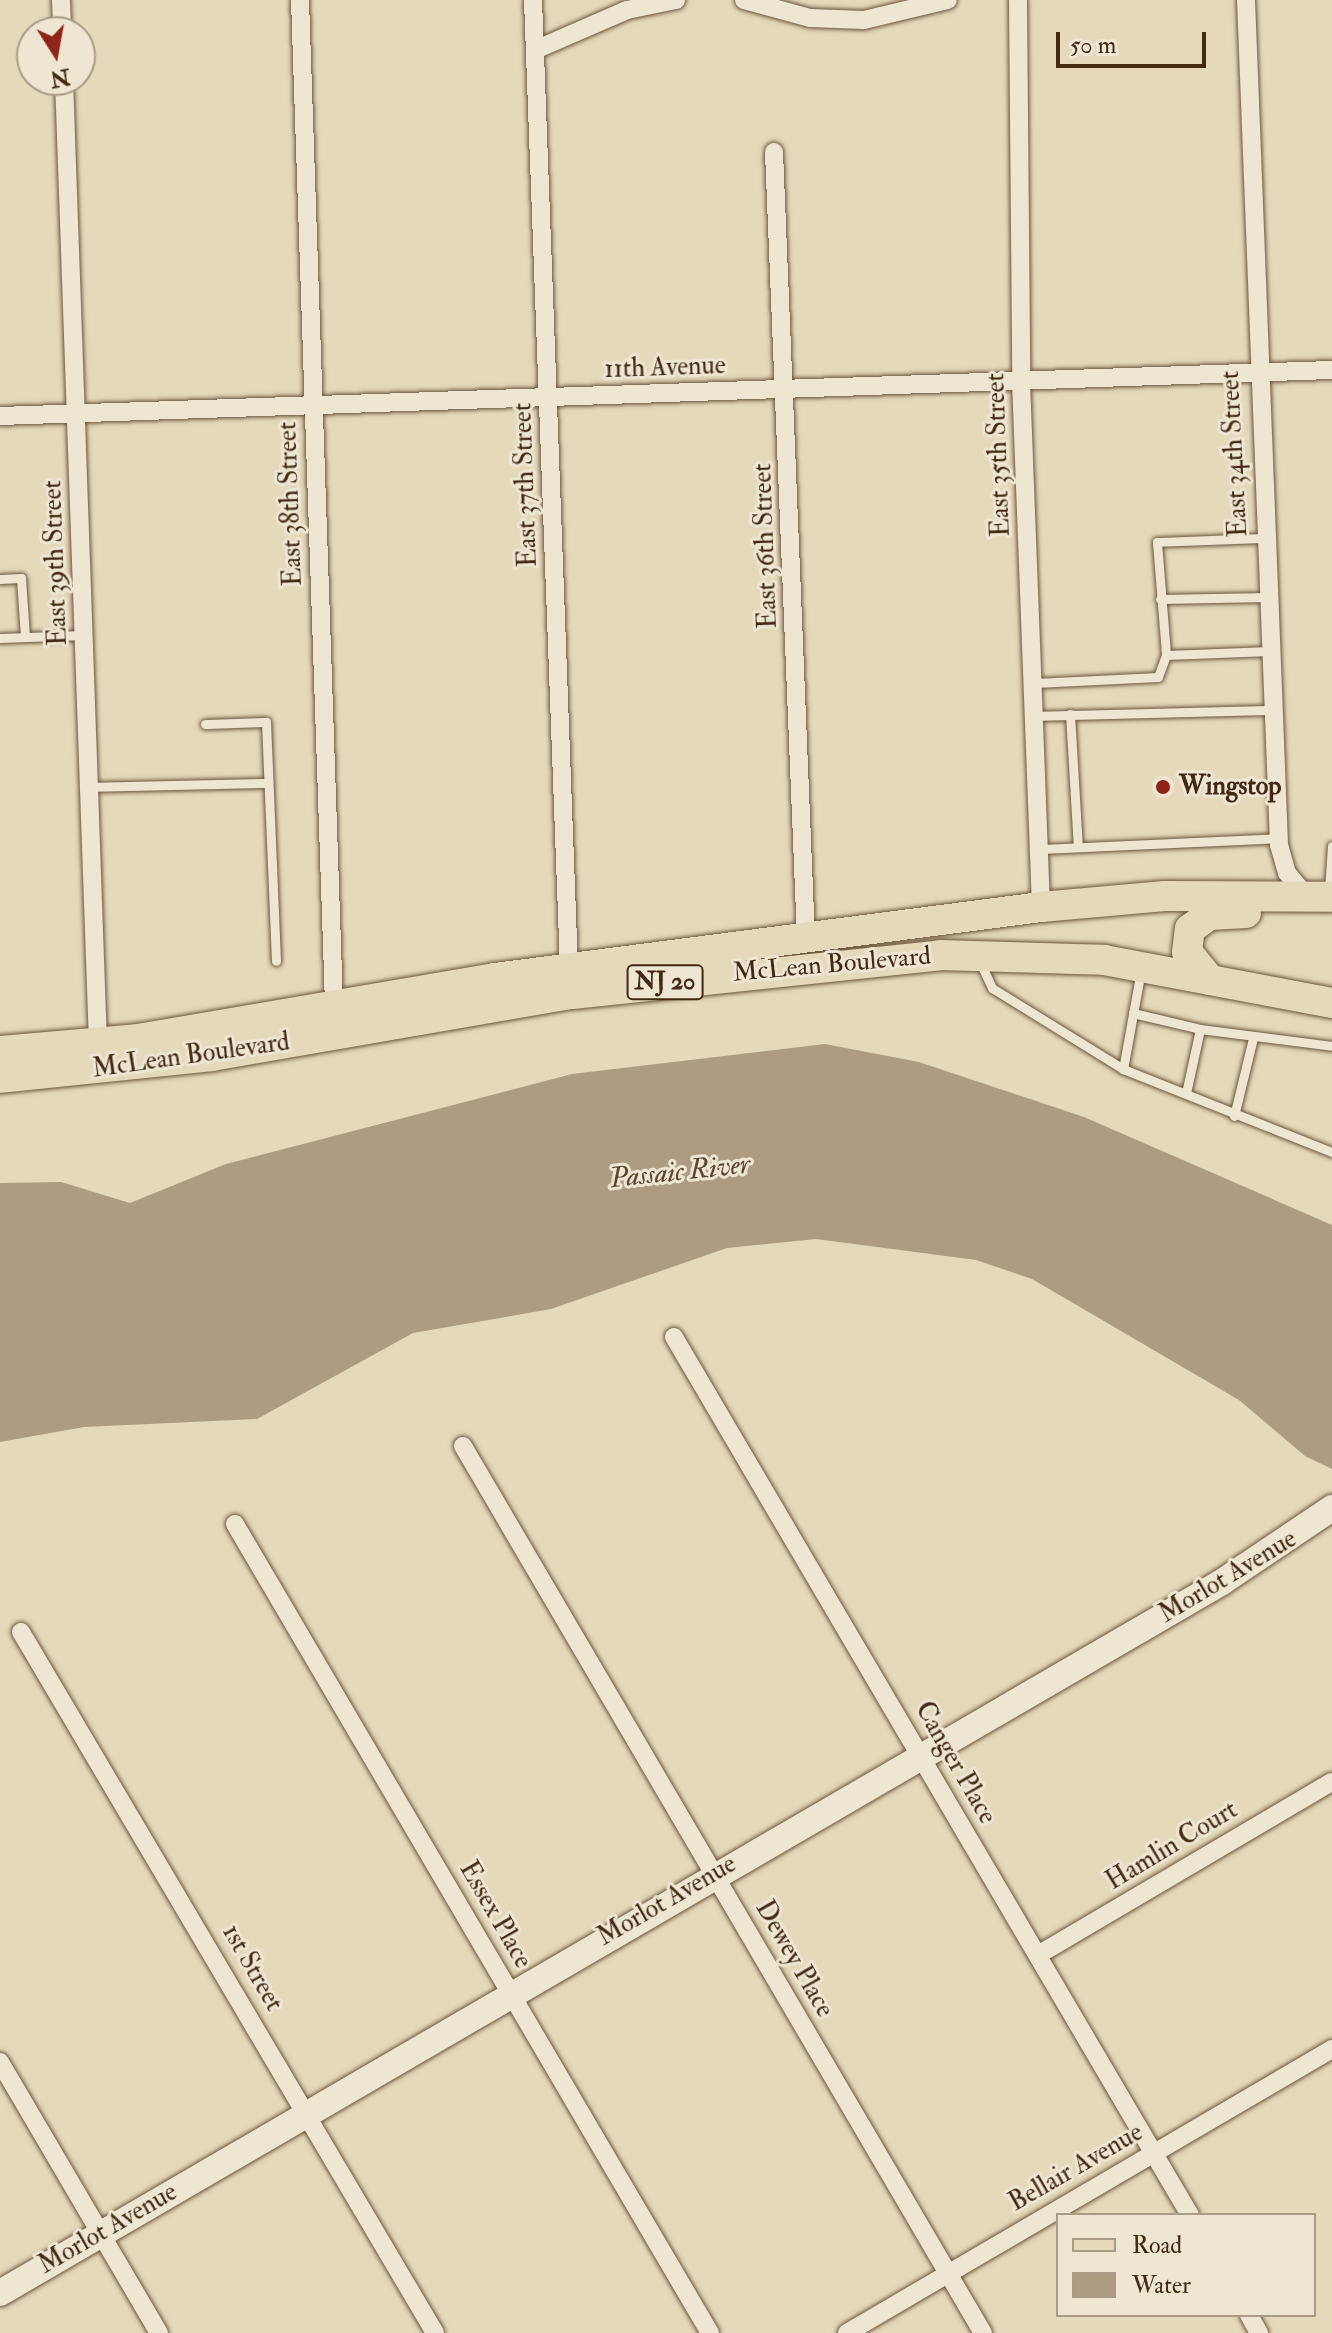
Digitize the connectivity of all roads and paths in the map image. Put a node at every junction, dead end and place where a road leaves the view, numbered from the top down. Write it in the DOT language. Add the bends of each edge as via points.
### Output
graph roads {
  1 [pos="300,0"];
  2 [pos="533,0"];
  3 [pos="676,0"];
  4 [pos="948,0"];
  5 [pos="1018,0"];
  6 [pos="1246,0"];
  7 [pos="751,1"];
  8 [pos="535,50"];
  9 [pos="65,96"];
  10 [pos="774,152"];
  11 [pos="1332,370"];
  12 [pos="1257,372"];
  13 [pos="1021,381"];
  14 [pos="786,389"];
  15 [pos="549,398"];
  16 [pos="314,405"];
  17 [pos="76,414"];
  18 [pos="0,416"];
  19 [pos="1265,538"];
  20 [pos="0,579"];
  21 [pos="1268,597"];
  22 [pos="1160,599"];
  23 [pos="84,635"];
  24 [pos="25,637"];
  25 [pos="0,638"];
  26 [pos="1270,651"];
  27 [pos="1166,655"];
  28 [pos="1035,683"];
  29 [pos="1273,710"];
  30 [pos="1070,714"];
  31 [pos="1036,716"];
  32 [pos="205,724"];
  33 [pos="268,783"];
  34 [pos="89,787"];
  35 [pos="1279,838"];
  36 [pos="1332,846"];
  37 [pos="1078,847"];
  38 [pos="1040,849"];
  39 [pos="1325,901"];
  40 [pos="1041,907"];
  41 [pos="806,938"];
  42 [pos="978,955"];
  43 [pos="276,961"];
  44 [pos="1142,967"];
  45 [pos="569,968"];
  46 [pos="1210,980"];
  47 [pos="1332,1003"];
  48 [pos="334,1006"];
  49 [pos="1133,1013"];
  50 [pos="1200,1029"];
  51 [pos="1253,1038"];
  52 [pos="98,1044"];
  53 [pos="1332,1046"];
  54 [pos="0,1051"];
  55 [pos="1123,1069"];
  56 [pos="0,1078"];
  57 [pos="1186,1093"];
  58 [pos="1234,1116"];
  59 [pos="1332,1152"];
  60 [pos="674,1337"];
  61 [pos="463,1446"];
  62 [pos="1332,1508"];
  63 [pos="235,1524"];
  64 [pos="21,1632"];
  65 [pos="920,1754"];
  66 [pos="1332,1782"];
  67 [pos="714,1874"];
  68 [pos="1038,1955"];
  69 [pos="510,1993"];
  70 [pos="1332,2049"];
  71 [pos="0,2062"];
  72 [pos="306,2113"];
  73 [pos="1154,2153"];
  74 [pos="1189,2213"];
  75 [pos="101,2233"];
  76 [pos="948,2273"];
  77 [pos="0,2293"];
  78 [pos="159,2333"];
  79 [pos="435,2333"];
  80 [pos="710,2333"];
  81 [pos="847,2333"];
  82 [pos="983,2333"];
  1 -- 16 [label="street, East 38th Street"];
  2 -- 8 [label="street, East 37th Street"];
  3 -- 8 [label="street" via="627,10"];
  4 -- 7 [label="street" via="864,20 810,18"];
  5 -- 13 [label="street, East 35th Street"];
  6 -- 12 [label="street, East 34th Street"];
  8 -- 15 [label="street, East 37th Street"];
  9 -- 17 [label="street, East 39th Street"];
  10 -- 14 [label="street, East 36th Street"];
  11 -- 12 [label="street, 11th Avenue"];
  12 -- 13 [label="street, 11th Avenue"];
  12 -- 19 [label="street, East 34th Street"];
  13 -- 14 [label="street, 11th Avenue"];
  13 -- 28 [label="street, East 35th Street"];
  14 -- 15 [label="street, 11th Avenue"];
  14 -- 41 [label="street, East 36th Street"];
  15 -- 16 [label="street, 11th Avenue"];
  15 -- 45 [label="street, East 37th Street"];
  16 -- 17 [label="street, 11th Avenue"];
  16 -- 48 [label="street, East 38th Street"];
  17 -- 18 [label="street, 11th Avenue"];
  17 -- 23 [label="street, East 39th Street"];
  19 -- 21 [label="street, East 34th Street"];
  19 -- 22 [label="lane" via="1157,542"];
  20 -- 24 [label="lane" via="21,578"];
  21 -- 22 [label="lane"];
  21 -- 26 [label="street, East 34th Street"];
  22 -- 27 [label="lane"];
  23 -- 24 [label="lane"];
  23 -- 34 [label="street, East 39th Street"];
  24 -- 25 [label="lane"];
  26 -- 27 [label="lane"];
  26 -- 29 [label="street, East 34th Street"];
  27 -- 28 [label="lane" via="1158,677"];
  28 -- 31 [label="street, East 35th Street"];
  29 -- 30 [label="lane"];
  29 -- 35 [label="street, East 34th Street"];
  30 -- 31 [label="lane"];
  30 -- 37 [label="lane"];
  31 -- 38 [label="street, East 35th Street"];
  32 -- 33 [label="lane" via="266,722"];
  33 -- 34 [label="lane"];
  33 -- 43 [label="lane"];
  34 -- 52 [label="street, East 39th Street"];
  35 -- 37 [label="lane"];
  35 -- 39 [label="street, East 34th Street" via="1287,873"];
  36 -- 39 [label="lane"];
  37 -- 38 [label="lane"];
  38 -- 40 [label="street, East 35th Street"];
  39 -- 40 [label="main road, McLean Boulevard / NJ 20" via="1165,896"];
  39 -- 46 [label="main road" via="1209,915 1190,929 1187,952"];
  40 -- 41 [label="main road, McLean Boulevard / NJ 20"];
  41 -- 45 [label="main road, McLean Boulevard / NJ 20"];
  42 -- 44 [label="main road, McLean Boulevard / NJ 20"];
  42 -- 55 [label="lane" via="992,988"];
  42 -- 56 [label="main road, McLean Boulevard / NJ 20" via="707,977 485,1006 212,1056"];
  44 -- 46 [label="main road, McLean Boulevard / NJ 20"];
  44 -- 49 [label="lane"];
  45 -- 48 [label="main road, McLean Boulevard / NJ 20"];
  46 -- 47 [label="main road, McLean Boulevard / NJ 20"];
  48 -- 52 [label="main road, McLean Boulevard / NJ 20"];
  49 -- 50 [label="lane"];
  49 -- 55 [label="lane"];
  50 -- 51 [label="lane"];
  50 -- 57 [label="lane"];
  51 -- 53 [label="lane"];
  51 -- 58 [label="lane"];
  52 -- 54 [label="main road, McLean Boulevard / NJ 20"];
  55 -- 57 [label="lane"];
  57 -- 58 [label="lane"];
  58 -- 59 [label="lane"];
  60 -- 65 [label="street, Canger Place"];
  61 -- 67 [label="street, Dewey Place"];
  62 -- 65 [label="main road, Morlot Avenue" via="1222,1582"];
  63 -- 69 [label="street, Essex Place"];
  64 -- 72 [label="street, 1st Street"];
  65 -- 67 [label="main road, Morlot Avenue"];
  65 -- 68 [label="street, Canger Place"];
  66 -- 68 [label="street, Hamlin Court"];
  67 -- 69 [label="main road, Morlot Avenue"];
  67 -- 76 [label="street, Dewey Place"];
  68 -- 73 [label="street, Canger Place"];
  69 -- 72 [label="main road, Morlot Avenue"];
  69 -- 80 [label="street, Essex Place"];
  70 -- 73 [label="street, Bellair Avenue"];
  71 -- 75 [label="street"];
  72 -- 75 [label="main road, Morlot Avenue"];
  72 -- 79 [label="street, 1st Street"];
  73 -- 74 [label="street, Canger Place"];
  73 -- 76 [label="street, Bellair Avenue"];
  75 -- 77 [label="main road, Morlot Avenue"];
  75 -- 78 [label="street"];
  76 -- 81 [label="street, Bellair Avenue"];
  76 -- 82 [label="street, Dewey Place"];
}
